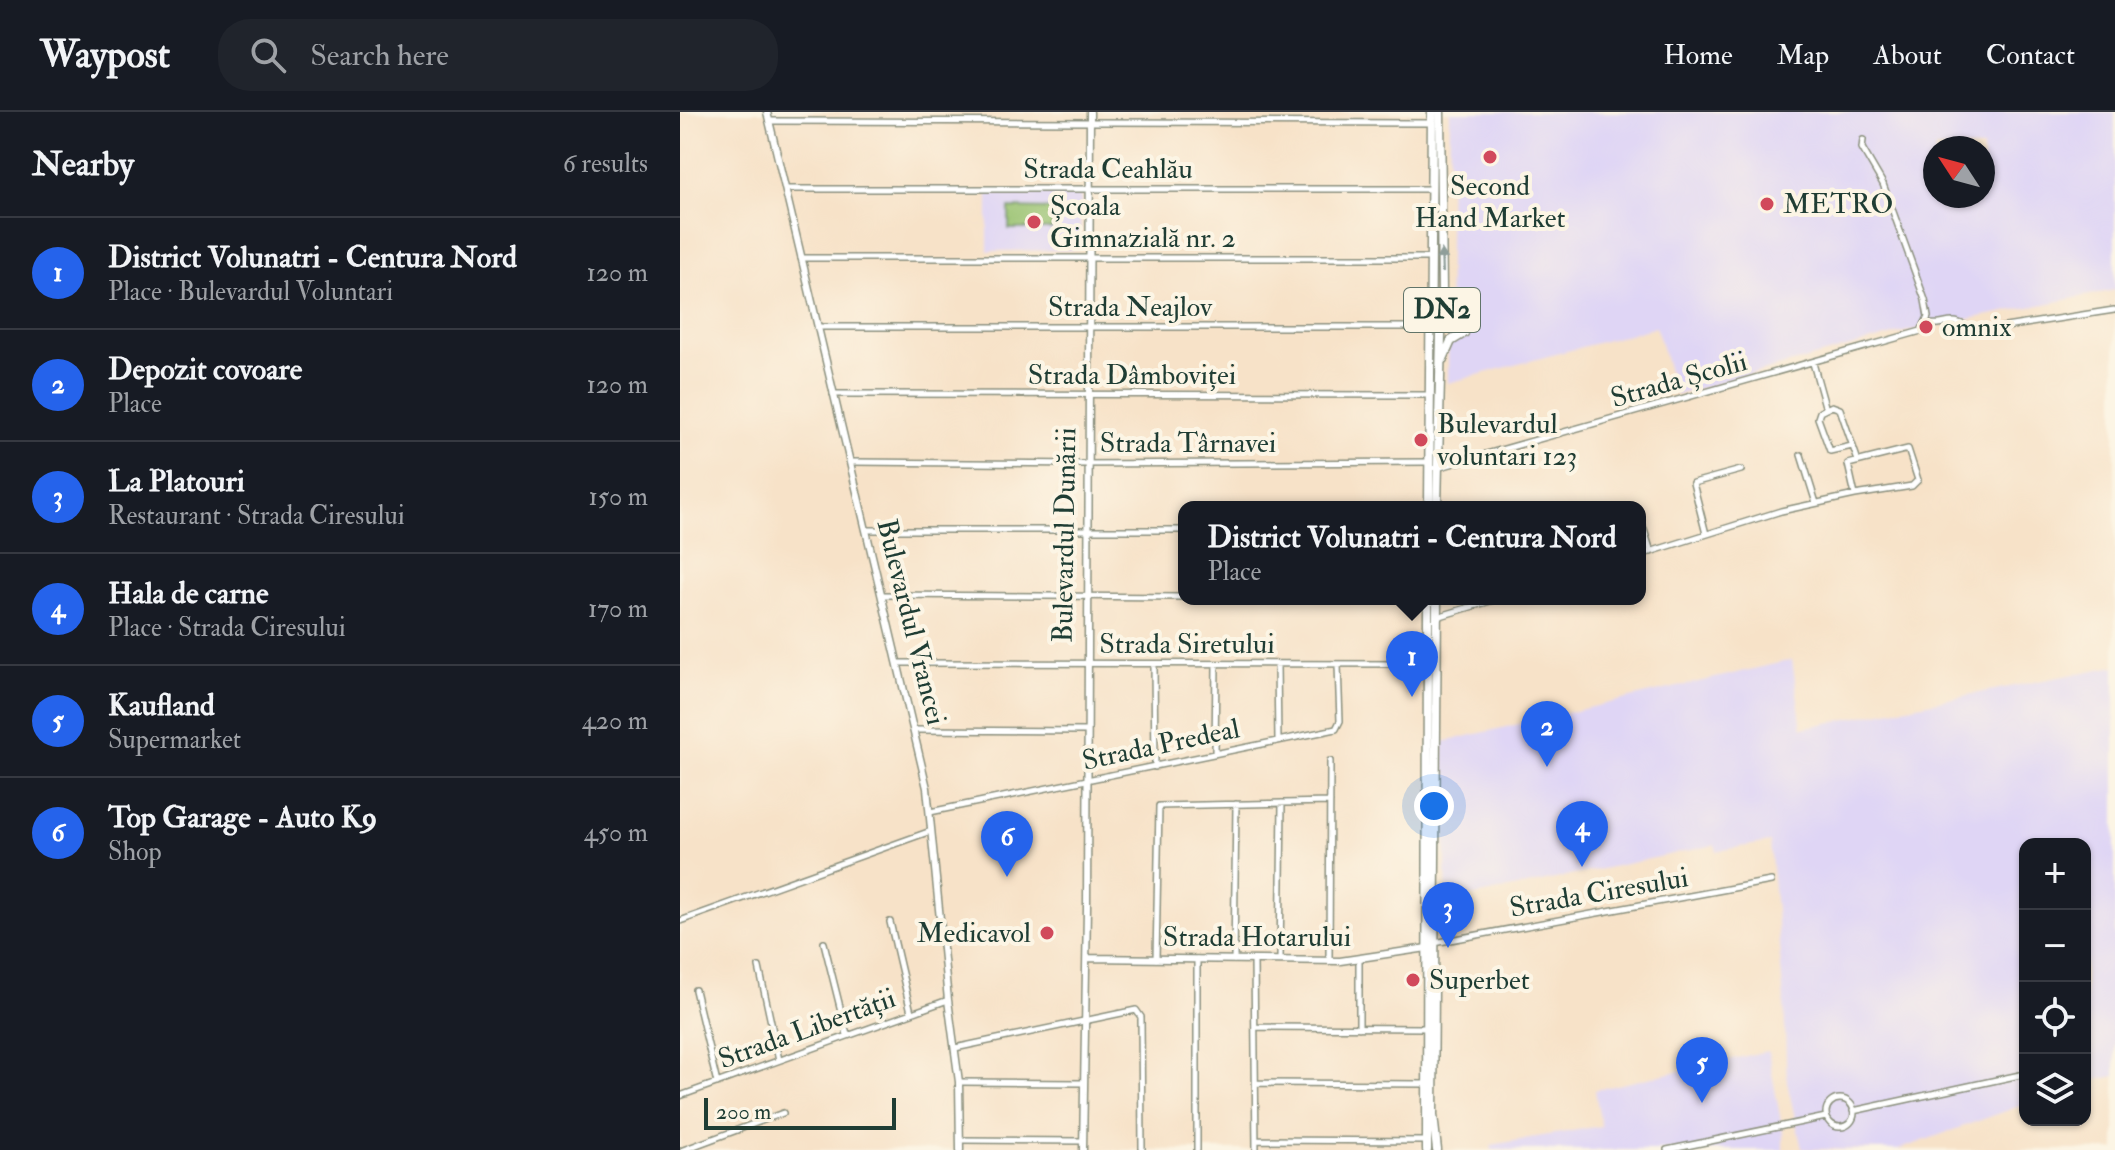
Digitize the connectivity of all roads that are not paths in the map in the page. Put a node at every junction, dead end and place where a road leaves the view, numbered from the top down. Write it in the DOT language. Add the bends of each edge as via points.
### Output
graph roads {
  1 [pos="767,112"];
  2 [pos="1090,112"];
  3 [pos="1432,112"];
  4 [pos="1440,112"];
  5 [pos="769,121"];
  6 [pos="1090,122"];
  7 [pos="1432,123"];
  8 [pos="1863,140"];
  9 [pos="1089,188"];
  10 [pos="786,189"];
  11 [pos="1431,189"];
  12 [pos="801,258"];
  13 [pos="1089,258"];
  14 [pos="1431,258"];
  15 [pos="1442,292"];
  16 [pos="2114,310"];
  17 [pos="1463,316"];
  18 [pos="1926,323"];
  19 [pos="818,327"];
  20 [pos="1436,327"];
  21 [pos="1089,328"];
  22 [pos="1464,333"];
  23 [pos="1813,363"];
  24 [pos="1440,367"];
  25 [pos="833,394"];
  26 [pos="1089,395"];
  27 [pos="1430,395"];
  28 [pos="1825,406"];
  29 [pos="1852,446"];
  30 [pos="1801,455"];
  31 [pos="1858,461"];
  32 [pos="850,462"];
  33 [pos="1429,462"];
  34 [pos="1089,464"];
  35 [pos="1437,468"];
  36 [pos="1741,470"];
  37 [pos="1855,495"];
  38 [pos="1429,501"];
  39 [pos="1437,501"];
  40 [pos="1816,503"];
  41 [pos="867,530"];
  42 [pos="1178,530"];
  43 [pos="1087,531"];
  44 [pos="1706,534"];
  45 [pos="1646,536"];
  46 [pos="1651,552"];
  47 [pos="1646,553"];
  48 [pos="883,595"];
  49 [pos="1087,596"];
  50 [pos="1178,597"];
  51 [pos="1428,605"];
  52 [pos="1437,605"];
  53 [pos="1477,605"];
  54 [pos="1436,617"];
  55 [pos="899,663"];
  56 [pos="1086,663"];
  57 [pos="1154,664"];
  58 [pos="1216,664"];
  59 [pos="1277,664"];
  60 [pos="1427,664"];
  61 [pos="1338,665"];
  62 [pos="915,730"];
  63 [pos="1086,731"];
  64 [pos="1278,741"];
  65 [pos="1215,754"];
  66 [pos="1330,761"];
  67 [pos="1155,767"];
  68 [pos="1087,781"];
  69 [pos="1330,802"];
  70 [pos="1282,803"];
  71 [pos="1236,804"];
  72 [pos="930,812"];
  73 [pos="932,830"];
  74 [pos="1771,881"];
  75 [pos="680,921"];
  76 [pos="890,922"];
  77 [pos="824,943"];
  78 [pos="1430,946"];
  79 [pos="1087,958"];
  80 [pos="1156,959"];
  81 [pos="1197,959"];
  82 [pos="1234,960"];
  83 [pos="1254,960"];
  84 [pos="1280,960"];
  85 [pos="1359,960"];
  86 [pos="1329,961"];
  87 [pos="759,967"];
  88 [pos="695,990"];
  89 [pos="948,1000"];
  90 [pos="911,1012"];
  91 [pos="1085,1020"];
  92 [pos="1255,1027"];
  93 [pos="1359,1028"];
  94 [pos="1427,1028"];
  95 [pos="847,1035"];
  96 [pos="955,1048"];
  97 [pos="779,1060"];
  98 [pos="2019,1075"];
  99 [pos="959,1082"];
  100 [pos="717,1083"];
  101 [pos="1083,1083"];
  102 [pos="1256,1083"];
  103 [pos="1426,1084"];
  104 [pos="680,1096"];
  105 [pos="1853,1111"];
  106 [pos="783,1113"];
  107 [pos="1826,1117"];
  108 [pos="1256,1140"];
  109 [pos="1083,1141"];
  110 [pos="1426,1146"];
  111 [pos="958,1147"];
  112 [pos="683,1150"];
  113 [pos="1083,1150"];
  114 [pos="1142,1150"];
  115 [pos="1197,1150"];
  116 [pos="1256,1150"];
  117 [pos="1437,1150"];
  118 [pos="1667,1150"];
  1 -- 5 [label="street, Bulevardul Vrancei"];
  2 -- 6 [label="street, Bulevardul Dunării"];
  3 -- 7 [label="highway, DN2"];
  15 -- 4 [label="highway, DN2, one-way"];
  5 -- 6 [label="street"];
  5 -- 10 [label="street, Bulevardul Vrancei"];
  6 -- 7 [label="street"];
  6 -- 9 [label="street, Bulevardul Dunării"];
  7 -- 11 [label="highway, DN2"];
  8 -- 18 [label="street" via="1925,300"];
  9 -- 10 [label="street, Strada Ceahlău"];
  9 -- 11 [label="street, Strada Ceahlău"];
  9 -- 13 [label="street, Bulevardul Dunării"];
  10 -- 12 [label="street, Bulevardul Vrancei"];
  11 -- 14 [label="highway, DN2"];
  12 -- 13 [label="street"];
  12 -- 19 [label="street, Bulevardul Vrancei"];
  13 -- 14 [label="street"];
  13 -- 21 [label="street, Bulevardul Dunării"];
  14 -- 20 [label="highway, DN2"];
  15 -- 17 [label="highway"];
  15 -- 20 [label="highway, DN2"];
  16 -- 18 [label="street" via="1980,331 1957,322"];
  18 -- 23 [label="street, Strada Școlii" via="1911,335"];
  19 -- 21 [label="street, Strada Neajlov"];
  19 -- 25 [label="street, Bulevardul Vrancei"];
  20 -- 21 [label="street, Strada Neajlov"];
  20 -- 24 [label="highway, DN2"];
  20 -- 27 [label="highway, DN2"];
  21 -- 26 [label="street, Bulevardul Dunării"];
  22 -- 24 [label="highway" via="1451,341"];
  23 -- 28 [label="street"];
  23 -- 35 [label="street, Strada Școlii"];
  24 -- 35 [label="highway, DN2"];
  25 -- 26 [label="street, Strada Dâmboviței"];
  25 -- 32 [label="street, Bulevardul Vrancei"];
  26 -- 27 [label="street, Strada Dâmboviței"];
  26 -- 34 [label="street, Bulevardul Dunării"];
  27 -- 33 [label="highway, DN2"];
  29 -- 29 [label="street" via="1840,409 1832,406 1820,412 1830,451"];
  29 -- 31 [label="street"];
  30 -- 40 [label="street"];
  31 -- 37 [label="street" via="1848,464"];
  31 -- 37 [label="street" via="1907,449 1918,480 1906,487"];
  32 -- 34 [label="street, Strada Târnavei"];
  32 -- 41 [label="street, Bulevardul Vrancei"];
  33 -- 34 [label="street, Strada Târnavei"];
  33 -- 38 [label="highway, DN2"];
  34 -- 43 [label="street, Bulevardul Dunării"];
  35 -- 39 [label="highway, DN2"];
  36 -- 44 [label="street" via="1693,483"];
  37 -- 40 [label="street"];
  40 -- 44 [label="street"];
  41 -- 43 [label="street"];
  41 -- 48 [label="street, Bulevardul Vrancei"];
  42 -- 43 [label="street"];
  43 -- 49 [label="street, Bulevardul Dunării"];
  44 -- 46 [label="street"];
  45 -- 46 [label="street"];
  46 -- 47 [label="street"];
  48 -- 49 [label="street"];
  48 -- 55 [label="street, Bulevardul Vrancei"];
  49 -- 50 [label="street"];
  49 -- 56 [label="street, Bulevardul Dunării"];
  51 -- 60 [label="highway"];
  52 -- 54 [label="highway"];
  53 -- 54 [label="street"];
  54 -- 78 [label="highway"];
  55 -- 56 [label="street, Strada Siretului"];
  55 -- 62 [label="street, Bulevardul Vrancei"];
  56 -- 57 [label="street, Strada Siretului"];
  56 -- 63 [label="street, Bulevardul Dunării"];
  57 -- 58 [label="street, Strada Siretului"];
  57 -- 67 [label="street"];
  58 -- 59 [label="street, Strada Siretului"];
  58 -- 65 [label="street"];
  59 -- 61 [label="street, Strada Siretului"];
  59 -- 64 [label="street"];
  60 -- 61 [label="street, Strada Siretului"];
  60 -- 78 [label="highway"];
  61 -- 64 [label="street, Strada Predeal" via="1339,726"];
  62 -- 63 [label="street"];
  62 -- 72 [label="street, Bulevardul Vrancei"];
  63 -- 68 [label="street, Bulevardul Dunării"];
  64 -- 65 [label="street, Strada Predeal"];
  65 -- 67 [label="street, Strada Predeal"];
  66 -- 69 [label="street"];
  67 -- 68 [label="street, Strada Predeal"];
  68 -- 72 [label="street, Strada Predeal"];
  68 -- 79 [label="street, Bulevardul Dunării"];
  69 -- 70 [label="street"];
  69 -- 86 [label="street"];
  70 -- 71 [label="street"];
  70 -- 84 [label="street"];
  71 -- 80 [label="street" via="1159,806"];
  71 -- 82 [label="street"];
  72 -- 73 [label="street, Bulevardul Vrancei"];
  73 -- 75 [label="street"];
  73 -- 89 [label="street, Bulevardul Vrancei"];
  74 -- 78 [label="street, Strada Ciresului"];
  76 -- 90 [label="street"];
  77 -- 95 [label="street"];
  78 -- 85 [label="street, Strada Hotarului"];
  78 -- 94 [label="highway"];
  78 -- 117 [label="highway"];
  79 -- 80 [label="street, Strada Hotarului"];
  79 -- 91 [label="street, Bulevardul Dunării"];
  80 -- 81 [label="street, Strada Hotarului"];
  81 -- 82 [label="street, Strada Hotarului"];
  81 -- 115 [label="street"];
  82 -- 83 [label="street, Strada Hotarului"];
  83 -- 84 [label="street, Strada Hotarului"];
  83 -- 92 [label="street"];
  84 -- 86 [label="street, Strada Hotarului"];
  85 -- 86 [label="street, Strada Hotarului"];
  85 -- 93 [label="street"];
  87 -- 97 [label="street"];
  88 -- 100 [label="street"];
  89 -- 90 [label="street, Strada Libertății"];
  89 -- 96 [label="street, Bulevardul Vrancei"];
  90 -- 95 [label="street, Strada Libertății"];
  91 -- 96 [label="street"];
  91 -- 101 [label="street, Bulevardul Dunării"];
  91 -- 114 [label="street" via="1139,1012"];
  92 -- 93 [label="street"];
  92 -- 102 [label="street"];
  93 -- 94 [label="street"];
  94 -- 103 [label="highway"];
  95 -- 97 [label="street, Strada Libertății"];
  96 -- 99 [label="street, Bulevardul Vrancei"];
  97 -- 100 [label="street, Strada Libertății"];
  98 -- 105 [label="street"];
  99 -- 101 [label="street"];
  99 -- 111 [label="street, Bulevardul Vrancei"];
  100 -- 104 [label="street, Strada Libertății"];
  101 -- 109 [label="street, Bulevardul Dunării"];
  102 -- 103 [label="street"];
  102 -- 108 [label="street"];
  103 -- 110 [label="highway"];
  105 -- 107 [label="street" via="1843,1127 1830,1124"];
  105 -- 107 [label="street" via="1847,1102 1836,1100 1826,1108"];
  106 -- 112 [label="street"];
  107 -- 118 [label="street"];
  108 -- 110 [label="street"];
  108 -- 116 [label="street"];
  109 -- 111 [label="street"];
  109 -- 113 [label="street, Bulevardul Dunării"];
}
